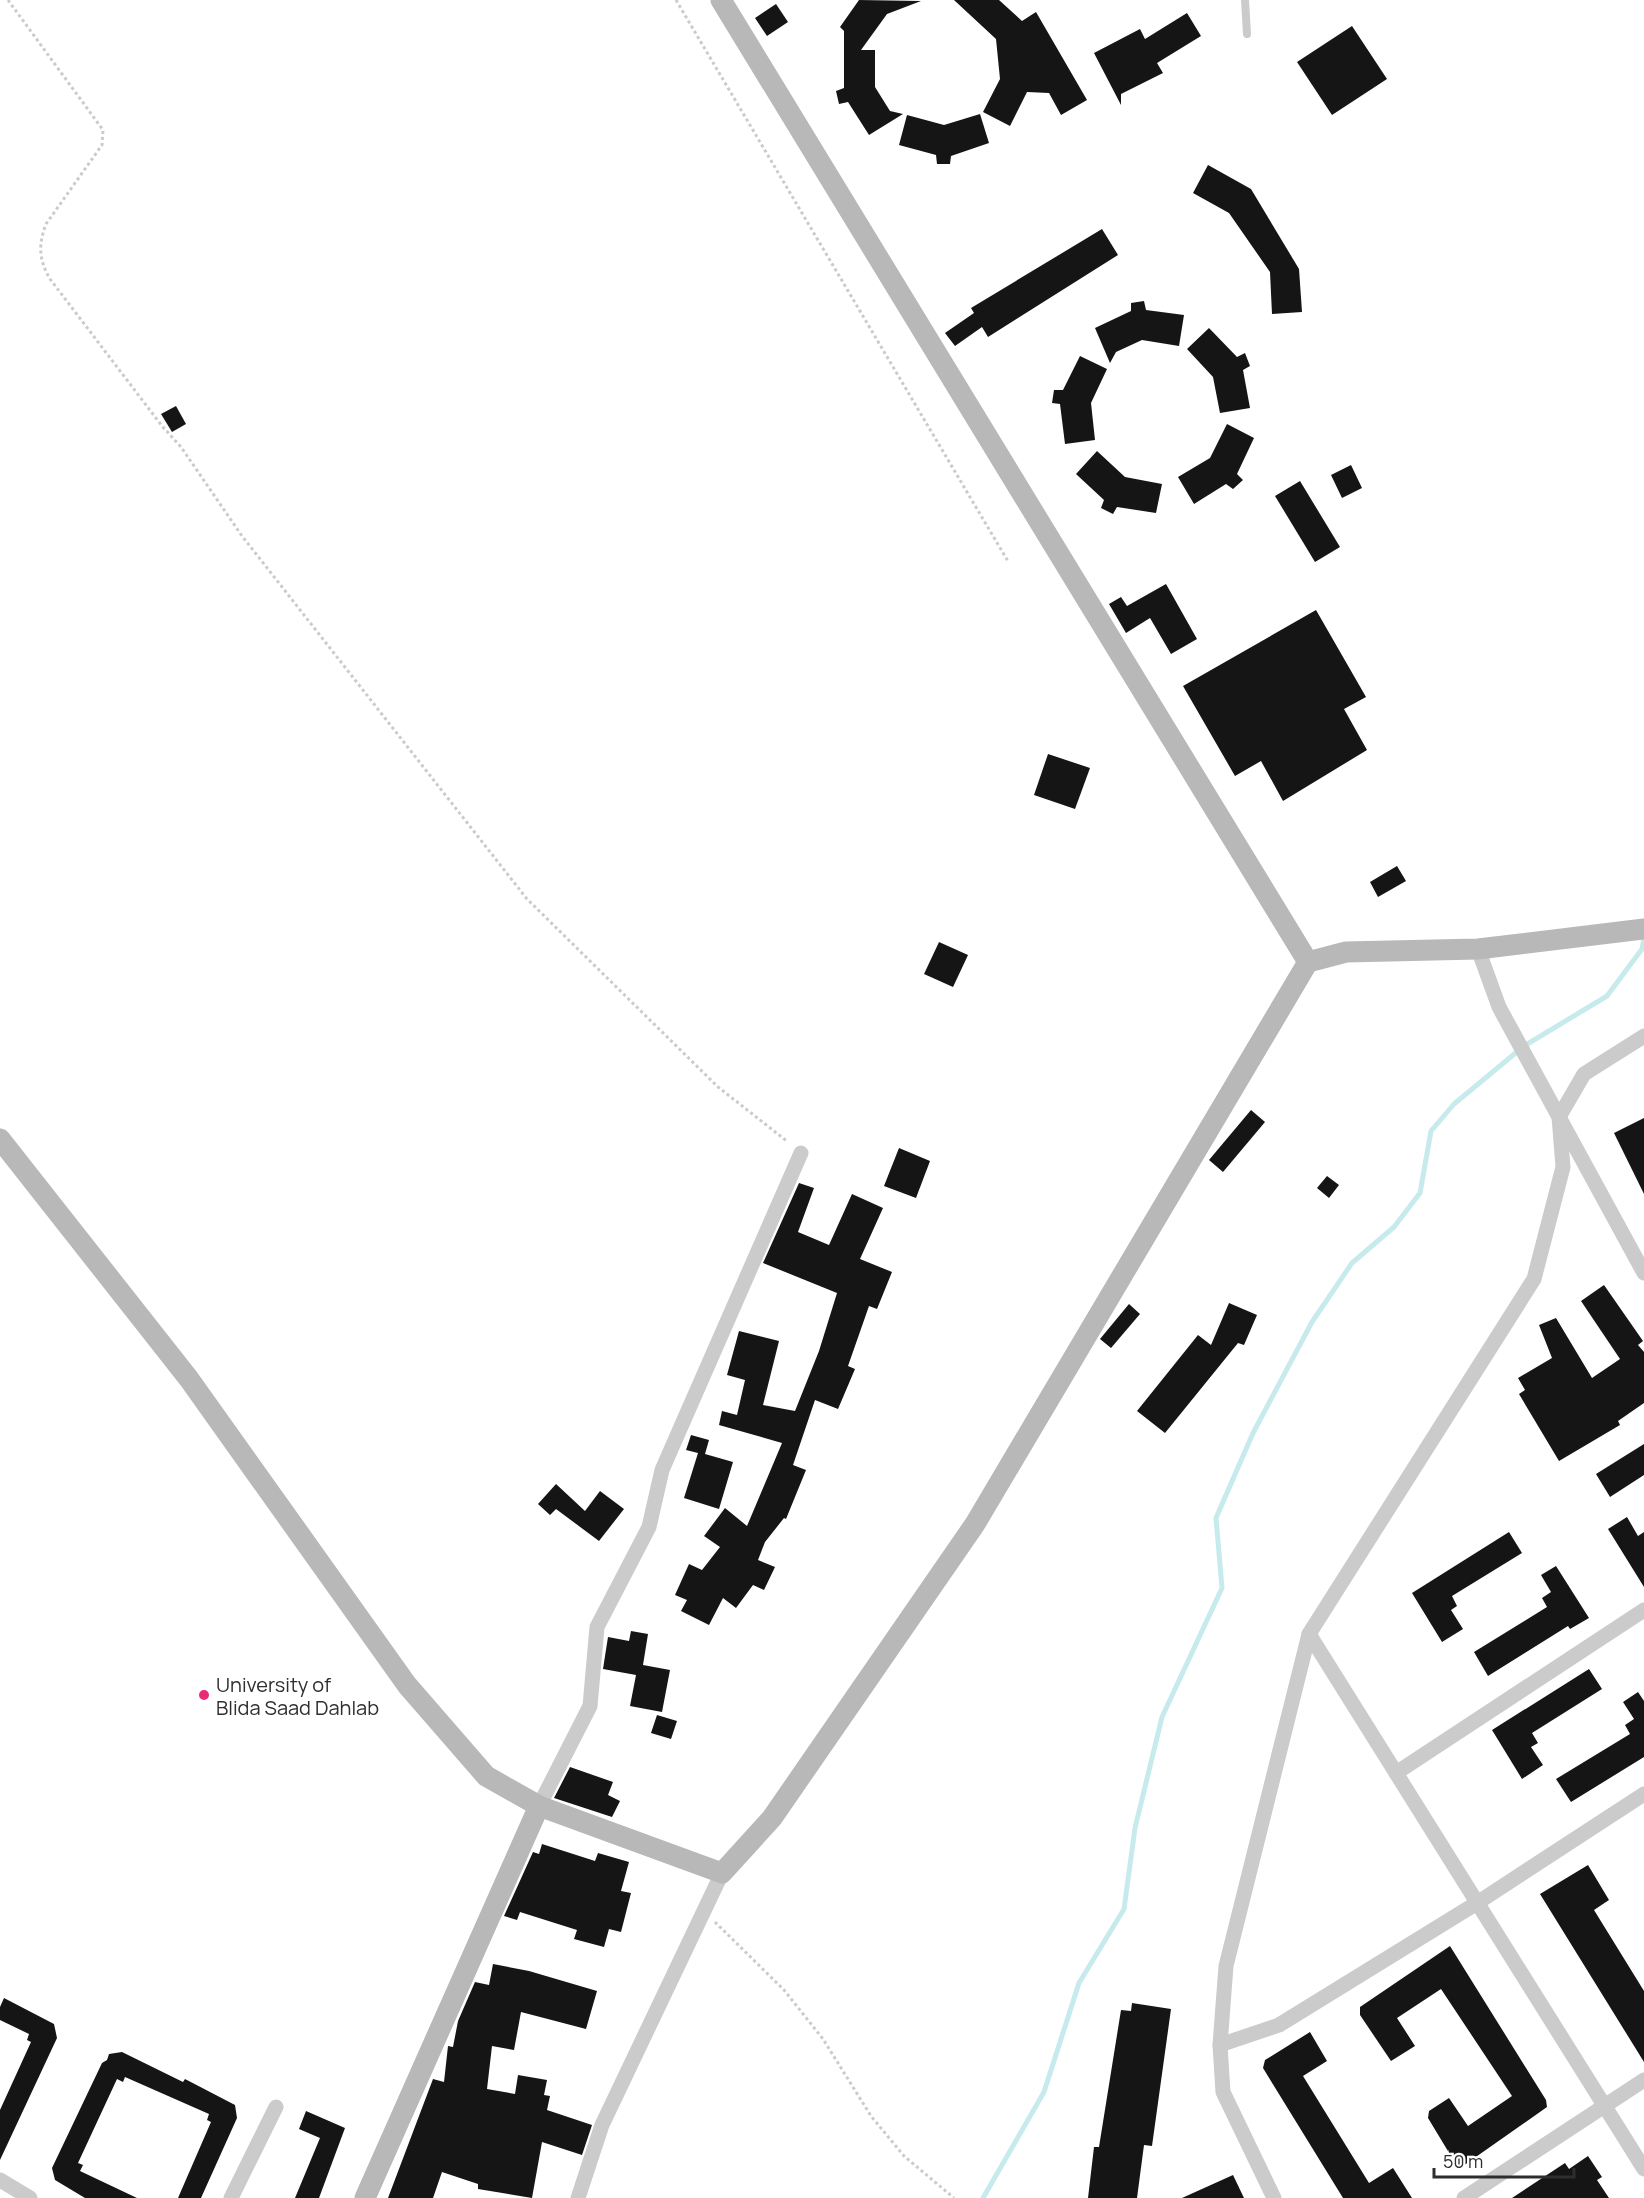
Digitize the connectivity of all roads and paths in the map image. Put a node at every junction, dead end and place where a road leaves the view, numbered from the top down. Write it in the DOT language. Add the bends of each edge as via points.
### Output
graph roads {
  1 [pos="8,0"];
  2 [pos="676,0"];
  3 [pos="721,0"];
  4 [pos="1245,0"];
  5 [pos="1247,34"];
  6 [pos="1009,563"];
  7 [pos="1644,929"];
  8 [pos="1478,949"];
  9 [pos="1308,962"];
  10 [pos="1644,1036"];
  11 [pos="1559,1117"];
  12 [pos="0,1139"];
  13 [pos="801,1153"];
  14 [pos="1644,1273"];
  15 [pos="1644,1610"];
  16 [pos="1309,1634"];
  17 [pos="1396,1773"];
  18 [pos="1644,1794"];
  19 [pos="540,1806"];
  20 [pos="722,1873"];
  21 [pos="1477,1903"];
  22 [pos="704,1911"];
  23 [pos="1220,2044"];
  24 [pos="1644,2080"];
  25 [pos="276,2107"];
  26 [pos="1604,2107"];
  27 [pos="1644,2169"];
  28 [pos="0,2180"];
  29 [pos="30,2198"];
  30 [pos="231,2198"];
  31 [pos="365,2198"];
  32 [pos="579,2198"];
  33 [pos="954,2198"];
  34 [pos="1274,2198"];
  35 [pos="1464,2198"];
  1 -- 13 [label="path" via="103,130 102,146 46,224 41,238 40,252 50,279 181,447 242,536 527,899 718,1087"];
  2 -- 6 [label="path"];
  3 -- 9 [label="street"];
  4 -- 5 [label="lane"];
  7 -- 8 [label="street"];
  8 -- 9 [label="street" via="1346,951"];
  8 -- 11 [label="street" via="1499,1007"];
  9 -- 20 [label="street" via="975,1524 772,1818"];
  10 -- 11 [label="street" via="1584,1074"];
  11 -- 14 [label="street"];
  11 -- 16 [label="street" via="1563,1167 1534,1279"];
  12 -- 19 [label="street" via="189,1379 407,1685 486,1776"];
  13 -- 19 [label="street" via="662,1470 649,1527 597,1627 590,1706"];
  15 -- 17 [label="street"];
  16 -- 17 [label="street"];
  16 -- 23 [label="street" via="1226,1966"];
  17 -- 21 [label="street"];
  18 -- 21 [label="street"];
  19 -- 20 [label="street"];
  19 -- 31 [label="street"];
  20 -- 22 [label="street"];
  21 -- 23 [label="street" via="1279,2025"];
  21 -- 26 [label="street"];
  22 -- 32 [label="street" via="602,2125"];
  22 -- 33 [label="path" via="784,1990 824,2039 871,2116 904,2156"];
  23 -- 34 [label="street" via="1223,2092"];
  24 -- 26 [label="street"];
  25 -- 30 [label="street"];
  26 -- 27 [label="street"];
  26 -- 35 [label="street"];
  28 -- 29 [label="street"];
}
